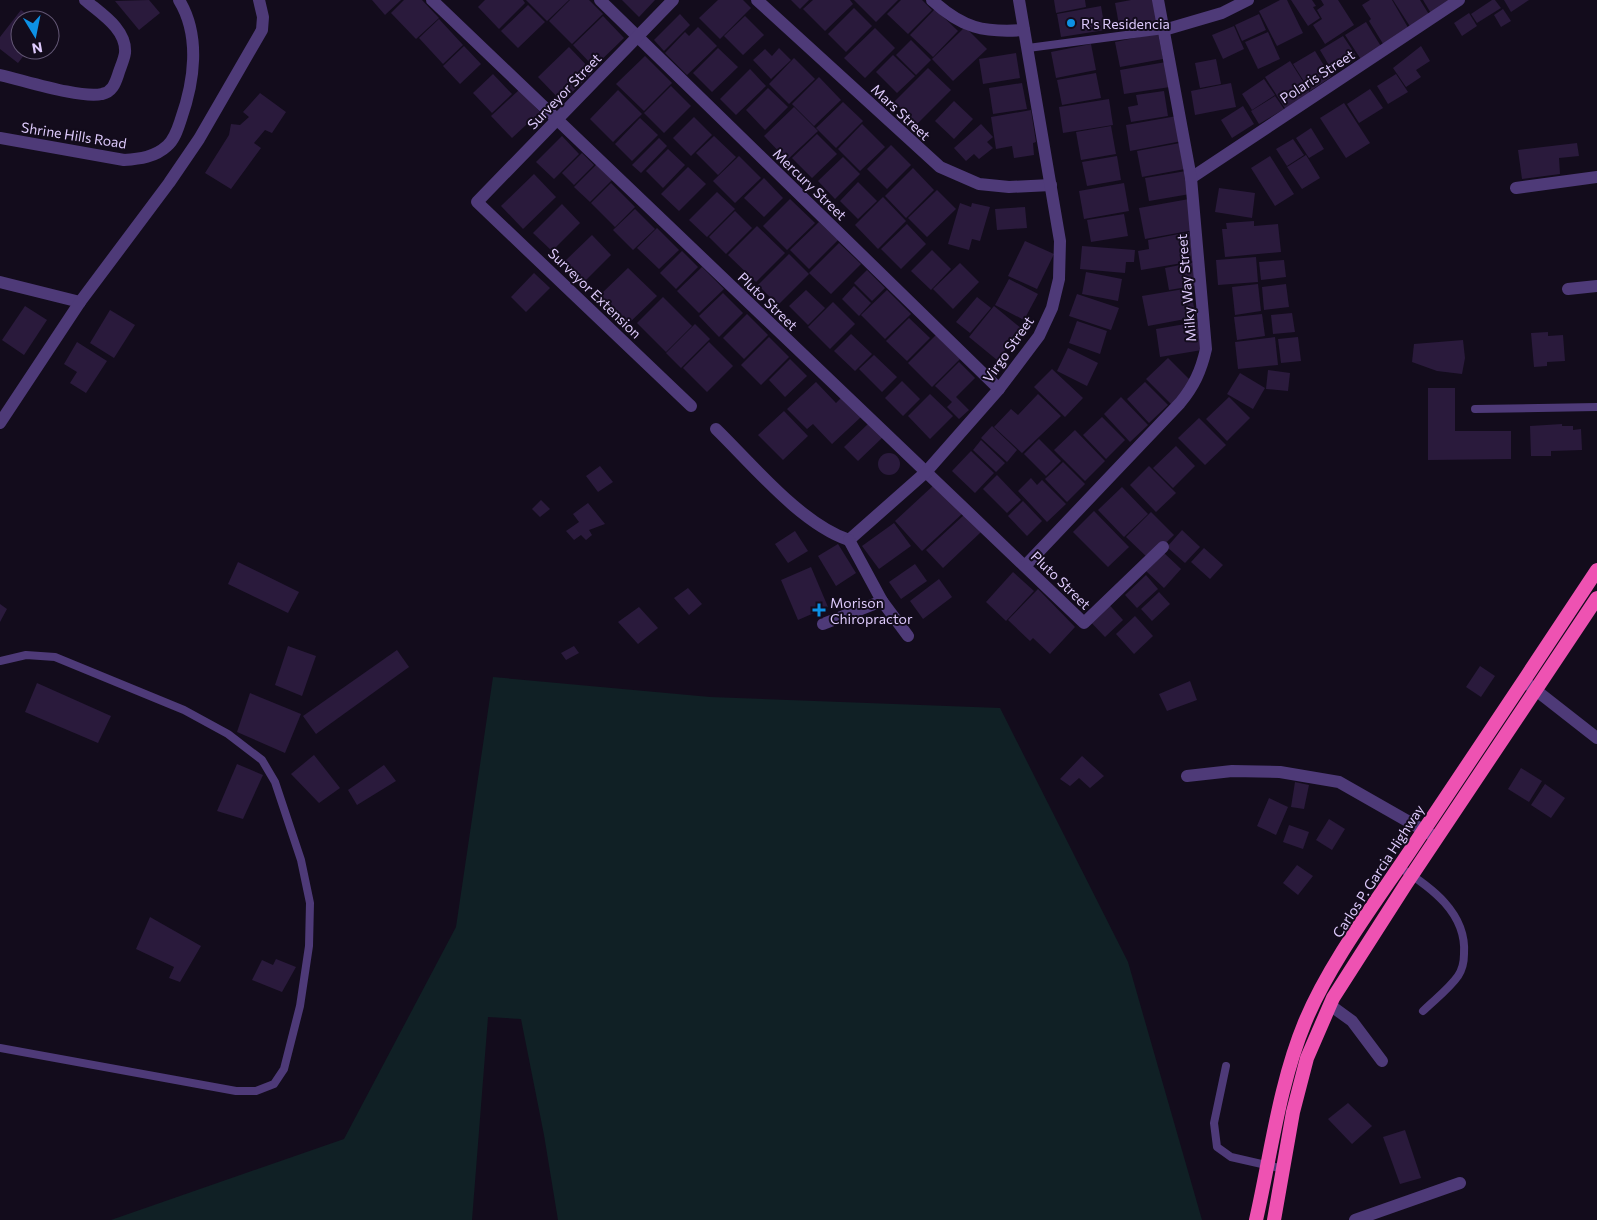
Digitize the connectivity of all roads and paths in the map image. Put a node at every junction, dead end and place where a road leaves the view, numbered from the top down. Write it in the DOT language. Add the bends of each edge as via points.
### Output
graph roads {
  1 [pos="84,0"];
  2 [pos="179,0"];
  3 [pos="259,0"];
  4 [pos="432,0"];
  5 [pos="600,0"];
  6 [pos="673,0"];
  7 [pos="757,0"];
  8 [pos="932,0"];
  9 [pos="1019,0"];
  10 [pos="1158,0"];
  11 [pos="1248,0"];
  12 [pos="1459,0"];
  13 [pos="1024,30"];
  14 [pos="1164,30"];
  15 [pos="638,36"];
  16 [pos="1028,48"];
  17 [pos="0,75"];
  18 [pos="556,120"];
  19 [pos="0,138"];
  20 [pos="1597,177"];
  21 [pos="1191,178"];
  22 [pos="1051,185"];
  23 [pos="1516,188"];
  24 [pos="477,202"];
  25 [pos="0,282"];
  26 [pos="1597,286"];
  27 [pos="1568,289"];
  28 [pos="80,302"];
  29 [pos="999,390"];
  30 [pos="691,406"];
  31 [pos="1597,407"];
  32 [pos="1475,409"];
  33 [pos="0,423"];
  34 [pos="716,429"];
  35 [pos="926,472"];
  36 [pos="849,540"];
  37 [pos="1163,547"];
  38 [pos="1025,566"];
  39 [pos="1597,570"];
  40 [pos="1597,598"];
  41 [pos="882,601"];
  42 [pos="823,624"];
  43 [pos="908,636"];
  44 [pos="0,661"];
  45 [pos="1524,681"];
  46 [pos="1536,689"];
  47 [pos="1597,738"];
  48 [pos="1187,776"];
  49 [pos="1424,830"];
  50 [pos="1437,839"];
  51 [pos="1399,868"];
  52 [pos="1412,875"];
  53 [pos="1330,1005"];
  54 [pos="1423,1011"];
  55 [pos="0,1048"];
  56 [pos="1382,1061"];
  57 [pos="1226,1066"];
  58 [pos="1268,1165"];
  59 [pos="1284,1169"];
  60 [pos="1460,1183"];
  61 [pos="1256,1220"];
  62 [pos="1274,1220"];
  63 [pos="1355,1220"];
  1 -- 17 [label="street" via="112,23 124,44 125,52 110,90 95,95 80,94"];
  2 -- 19 [label="street, Shrine Hills Road" via="190,29 194,62 189,96 175,136 168,146 142,159 124,160"];
  3 -- 28 [label="street" via="262,30 199,139"];
  4 -- 18 [label="street, Pluto Street"];
  5 -- 15 [label="street, Mercury Street"];
  6 -- 15 [label="street, Surveyor Street"];
  7 -- 22 [label="street, Mars Street" via="940,167 979,184 1009,187"];
  8 -- 13 [label="street" via="959,22 996,32"];
  9 -- 13 [label="street, Virgo Street"];
  10 -- 14 [label="street, Milky Way Street"];
  11 -- 14 [label="street" via="1222,13"];
  12 -- 21 [label="street, Polaris Street"];
  13 -- 16 [label="street, Virgo Street"];
  14 -- 16 [label="lane"];
  14 -- 21 [label="street, Milky Way Street"];
  15 -- 18 [label="street, Surveyor Street"];
  15 -- 29 [label="street, Mercury Street"];
  16 -- 22 [label="street, Virgo Street"];
  18 -- 24 [label="street, Surveyor Street"];
  18 -- 35 [label="street, Pluto Street"];
  20 -- 23 [label="street"];
  21 -- 38 [label="street, Milky Way Street" via="1206,349 1201,371 1180,403"];
  22 -- 29 [label="street, Virgo Street" via="1061,249 1059,279 1052,308 1039,336"];
  24 -- 30 [label="street, Surveyor Extension"];
  25 -- 28 [label="street"];
  26 -- 27 [label="street"];
  28 -- 33 [label="street"];
  29 -- 35 [label="street, Virgo Street"];
  31 -- 32 [label="lane"];
  34 -- 36 [label="street" via="809,520 831,534"];
  35 -- 36 [label="street, Virgo Street"];
  35 -- 38 [label="street, Pluto Street"];
  36 -- 41 [label="street"];
  37 -- 38 [label="street, Pluto Street" via="1084,623"];
  39 -- 45 [label="highway, Carlos P. Garcia Highway"];
  40 -- 46 [label="highway"];
  41 -- 42 [label="street"];
  41 -- 43 [label="street"];
  44 -- 55 [label="lane" via="26,656 55,657 184,710 228,734 262,760 275,782 289,819 306,886 310,920 300,1006 284,1069 274,1084 256,1091 236,1091"];
  45 -- 46 [label="street"];
  45 -- 49 [label="highway, Carlos P. Garcia Highway"];
  46 -- 47 [label="street"];
  46 -- 50 [label="highway"];
  48 -- 49 [label="street" via="1232,771 1280,772 1339,782"];
  49 -- 50 [label="street"];
  49 -- 51 [label="highway, Carlos P. Garcia Highway"];
  50 -- 52 [label="highway"];
  51 -- 52 [label="lane"];
  51 -- 58 [label="highway, Carlos P. Garcia Highway" via="1340,958 1306,1020 1294,1052"];
  52 -- 53 [label="highway"];
  52 -- 54 [label="lane" via="1441,898 1458,920 1465,942 1464,962 1458,976"];
  53 -- 56 [label="street" via="1352,1020"];
  53 -- 59 [label="highway" via="1307,1058 1293,1112"];
  57 -- 58 [label="lane" via="1214,1124 1217,1147 1231,1157"];
  58 -- 59 [label="lane"];
  58 -- 61 [label="highway, Carlos P. Garcia Highway"];
  59 -- 62 [label="highway"];
  60 -- 63 [label="street"];
}
